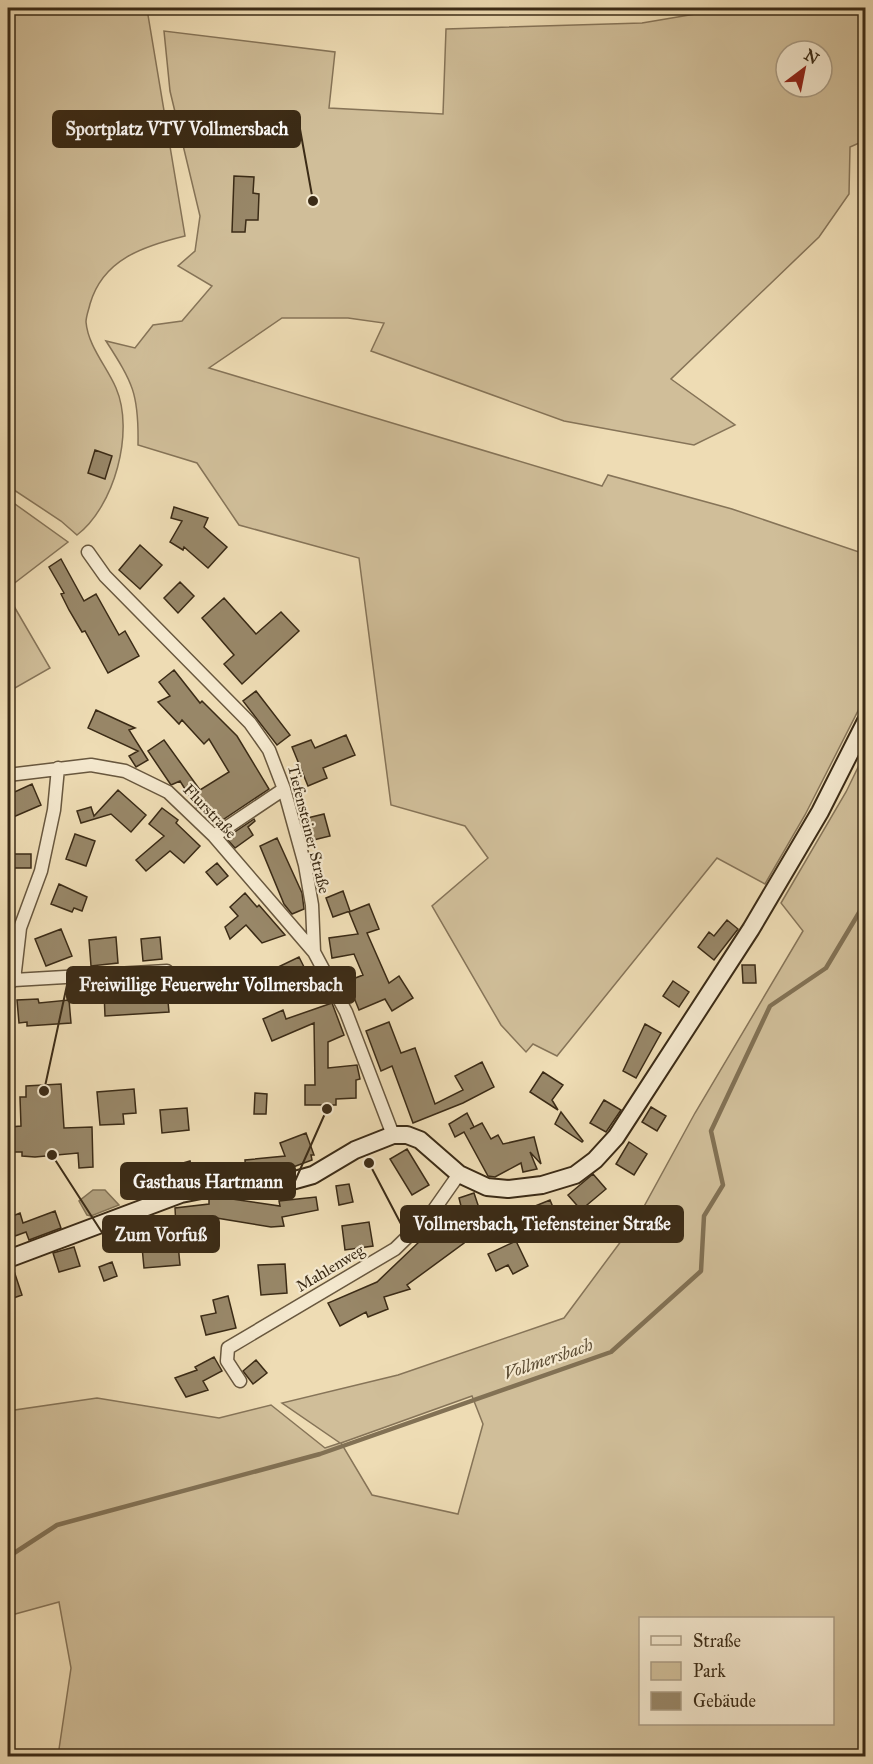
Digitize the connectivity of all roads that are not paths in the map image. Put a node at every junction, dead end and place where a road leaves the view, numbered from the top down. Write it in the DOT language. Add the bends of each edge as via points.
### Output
graph roads {
  1 [pos="88,552"];
  2 [pos="866,721"];
  3 [pos="58,768"];
  4 [pos="8,774"];
  5 [pos="284,789"];
  6 [pos="214,836"];
  7 [pos="314,952"];
  8 [pos="167,971"];
  9 [pos="11,982"];
  10 [pos="393,1135"];
  11 [pos="459,1174"];
  12 [pos="8,1258"];
  13 [pos="240,1381"];
  1 -- 5 [label="street, Tiefensteiner Straße" via="105,576 250,723 269,750"];
  2 -- 11 [label="main road" via="820,812 751,929 616,1137 575,1175 542,1185 487,1187"];
  3 -- 4 [label="street, Flurstraße"];
  3 -- 6 [label="street, Flurstraße" via="91,765 124,771 168,792"];
  3 -- 9 [label="street" via="42,871 20,928"];
  5 -- 6 [label="street"];
  5 -- 7 [label="street, Tiefensteiner Straße" via="305,865"];
  6 -- 7 [label="street, Flurstraße"];
  7 -- 10 [label="street, Tiefensteiner Straße" via="346,1012"];
  8 -- 9 [label="street"];
  10 -- 11 [label="main road" via="420,1140"];
  10 -- 12 [label="main road" via="355,1150 313,1175 270,1187 216,1187 181,1194"];
  11 -- 13 [label="street, Mahlenweg" via="431,1214 395,1249 228,1348 227,1361"];
}
